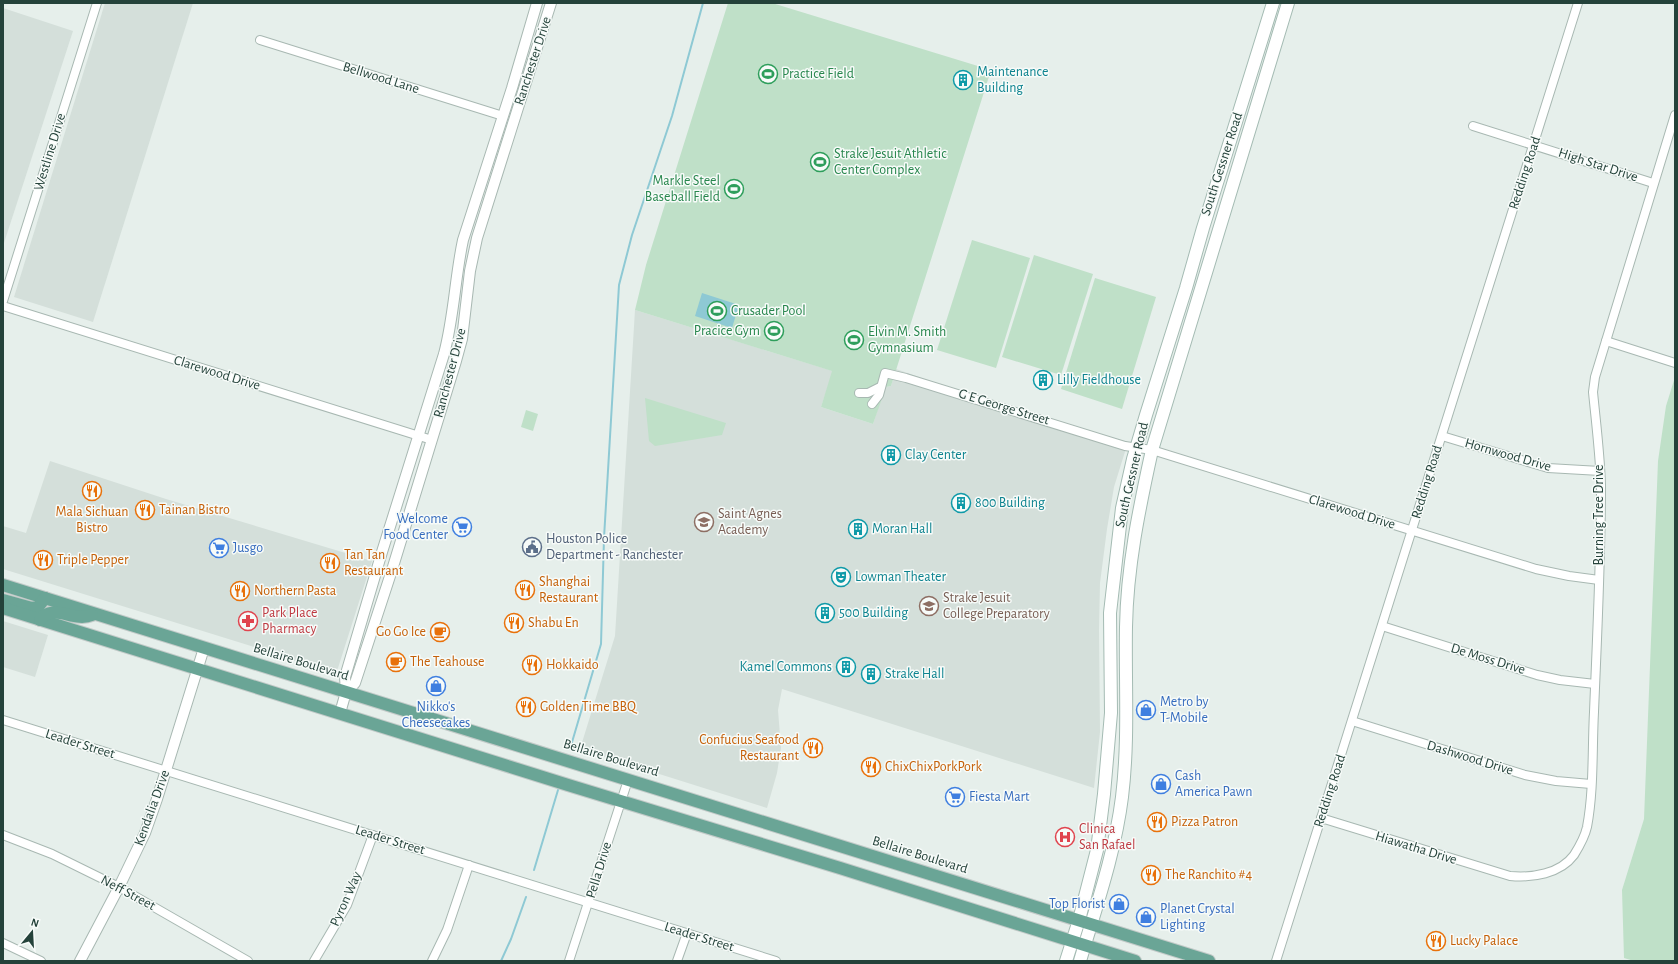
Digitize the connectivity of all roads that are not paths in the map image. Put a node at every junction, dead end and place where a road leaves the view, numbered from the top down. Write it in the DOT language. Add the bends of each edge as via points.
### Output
graph roads {
  1 [pos="97,3"];
  2 [pos="537,3"];
  3 [pos="551,3"];
  4 [pos="1273,3"];
  5 [pos="1288,3"];
  6 [pos="1578,3"];
  7 [pos="260,40"];
  8 [pos="1256,57"];
  9 [pos="1270,62"];
  10 [pos="512,88"];
  11 [pos="523,91"];
  12 [pos="1675,115"];
  13 [pos="503,116"];
  14 [pos="1473,126"];
  15 [pos="1534,145"];
  16 [pos="1226,152"];
  17 [pos="1241,157"];
  18 [pos="1653,183"];
  19 [pos="473,210"];
  20 [pos="484,214"];
  21 [pos="1198,244"];
  22 [pos="1213,249"];
  23 [pos="3,301"];
  24 [pos="3,306"];
  25 [pos="448,338"];
  26 [pos="1169,338"];
  27 [pos="462,339"];
  28 [pos="1606,341"];
  29 [pos="1184,343"];
  30 [pos="1675,363"];
  31 [pos="880,387"];
  32 [pos="859,393"];
  33 [pos="872,404"];
  34 [pos="418,436"];
  35 [pos="1442,436"];
  36 [pos="432,440"];
  37 [pos="1137,448"];
  38 [pos="1152,450"];
  39 [pos="1600,471"];
  40 [pos="1412,530"];
  41 [pos="378,565"];
  42 [pos="392,570"];
  43 [pos="1599,580"];
  44 [pos="3,585"];
  45 [pos="45,598"];
  46 [pos="3,600"];
  47 [pos="3,608"];
  48 [pos="95,614"];
  49 [pos="362,619"];
  50 [pos="40,620"];
  51 [pos="374,623"];
  52 [pos="1382,626"];
  53 [pos="204,648"];
  54 [pos="197,670"];
  55 [pos="1595,684"];
  56 [pos="346,692"];
  57 [pos="340,713"];
  58 [pos="3,720"];
  59 [pos="1352,721"];
  60 [pos="166,771"];
  61 [pos="628,780"];
  62 [pos="1591,784"];
  63 [pos="1104,794"];
  64 [pos="1122,796"];
  65 [pos="621,801"];
  66 [pos="1321,818"];
  67 [pos="754,819"];
  68 [pos="3,835"];
  69 [pos="373,835"];
  70 [pos="748,840"];
  71 [pos="888,861"];
  72 [pos="469,865"];
  73 [pos="1510,876"];
  74 [pos="882,881"];
  75 [pos="119,887"];
  76 [pos="589,903"];
  77 [pos="1079,920"];
  78 [pos="1092,925"];
  79 [pos="687,933"];
  80 [pos="1072,941"];
  81 [pos="3,943"];
  82 [pos="1085,945"];
  83 [pos="41,961"];
  84 [pos="80,961"];
  85 [pos="248,961"];
  86 [pos="314,961"];
  87 [pos="432,961"];
  88 [pos="570,961"];
  89 [pos="677,961"];
  90 [pos="776,961"];
  91 [pos="1066,961"];
  92 [pos="1080,961"];
  93 [pos="1135,961"];
  94 [pos="1209,961"];
  95 [pos="1276,961"];
  1 -- 23 [label="street, Westline Drive"];
  2 -- 10 [label="street, Ranchester Drive"];
  3 -- 11 [label="street, Ranchester Drive"];
  4 -- 8 [label="main road, South Gessner Road"];
  5 -- 9 [label="main road, South Gessner Road"];
  6 -- 15 [label="street, Redding Road"];
  7 -- 13 [label="street, Bellwood Lane"];
  8 -- 9 [label="main road"];
  8 -- 16 [label="main road, South Gessner Road"];
  9 -- 17 [label="main road, South Gessner Road"];
  10 -- 11 [label="street"];
  10 -- 13 [label="street, Ranchester Drive"];
  11 -- 20 [label="street, Ranchester Drive"];
  12 -- 18 [label="street, Burning Tree Drive"];
  13 -- 19 [label="street, Ranchester Drive"];
  14 -- 15 [label="street, High Star Drive"];
  15 -- 18 [label="street, High Star Drive"];
  15 -- 35 [label="street, Redding Road"];
  16 -- 17 [label="main road"];
  16 -- 21 [label="main road, South Gessner Road"];
  17 -- 22 [label="main road, South Gessner Road"];
  18 -- 28 [label="street, Burning Tree Drive"];
  19 -- 20 [label="street"];
  19 -- 25 [label="street, Ranchester Drive" via="459,260"];
  20 -- 27 [label="street, Ranchester Drive" via="470,270"];
  21 -- 22 [label="main road"];
  21 -- 26 [label="main road, South Gessner Road"];
  22 -- 29 [label="main road, South Gessner Road"];
  24 -- 34 [label="street, Clarewood Drive"];
  25 -- 27 [label="street"];
  25 -- 34 [label="street, Ranchester Drive"];
  26 -- 29 [label="main road"];
  26 -- 37 [label="main road, South Gessner Road"];
  27 -- 36 [label="street, Ranchester Drive"];
  28 -- 30 [label="street"];
  28 -- 39 [label="street, Burning Tree Drive" via="1593,392"];
  29 -- 38 [label="main road, South Gessner Road"];
  31 -- 32 [label="street" via="868,393"];
  31 -- 33 [label="street, G E George Street"];
  31 -- 37 [label="street, G E George Street" via="886,373"];
  34 -- 36 [label="street, Clarewood Drive"];
  34 -- 41 [label="street, Ranchester Drive"];
  35 -- 39 [label="street, Hornwood Drive" via="1548,468"];
  35 -- 40 [label="street, Redding Road"];
  36 -- 42 [label="street, Ranchester Drive"];
  37 -- 38 [label="street, Clarewood Drive"];
  37 -- 63 [label="main road, South Gessner Road" via="1122,508 1110,613 1111,713"];
  38 -- 40 [label="street, Clarewood Drive"];
  38 -- 64 [label="main road, South Gessner Road" via="1137,516 1130,565 1126,626 1127,722"];
  39 -- 43 [label="street, Burning Tree Drive"];
  40 -- 43 [label="street, Clarewood Drive" via="1536,569"];
  40 -- 52 [label="street, Redding Road"];
  41 -- 42 [label="street"];
  41 -- 49 [label="street, Ranchester Drive"];
  42 -- 51 [label="street, Ranchester Drive"];
  43 -- 55 [label="street, Burning Tree Drive"];
  44 -- 45 [label="main road, Bellaire Boulevard"];
  45 -- 46 [label="main road" via="38,607 32,608"];
  45 -- 48 [label="main road, Bellaire Boulevard"];
  47 -- 50 [label="main road"];
  48 -- 50 [label="main road" via="84,618 53,612 44,615"];
  48 -- 53 [label="main road, Bellaire Boulevard"];
  49 -- 51 [label="street"];
  49 -- 56 [label="street, Ranchester Drive" via="344,680"];
  50 -- 54 [label="main road"];
  51 -- 56 [label="street, Ranchester Drive" via="355,683"];
  52 -- 55 [label="street, De Moss Drive" via="1537,675"];
  52 -- 59 [label="street, Redding Road"];
  53 -- 54 [label="street, Kendalia Drive"];
  53 -- 56 [label="main road, Bellaire Boulevard"];
  54 -- 57 [label="main road"];
  54 -- 60 [label="street, Kendalia Drive"];
  55 -- 62 [label="street, Burning Tree Drive"];
  56 -- 57 [label="street, Ranchester Drive"];
  56 -- 61 [label="main road, Bellaire Boulevard"];
  57 -- 65 [label="main road"];
  58 -- 60 [label="street, Leader Street"];
  59 -- 62 [label="street, Dashwood Drive" via="1525,775"];
  59 -- 66 [label="street, Redding Road"];
  60 -- 69 [label="street, Leader Street"];
  60 -- 75 [label="street, Kendalia Drive" via="145,833"];
  61 -- 65 [label="street, Pella Drive"];
  61 -- 67 [label="main road, Bellaire Boulevard"];
  62 -- 73 [label="street, Burning Tree Drive" via="1586,828 1573,855 1564,865 1551,871 1536,876"];
  63 -- 64 [label="main road"];
  63 -- 77 [label="main road, South Gessner Road" via="1096,857"];
  64 -- 78 [label="main road, South Gessner Road" via="1111,858"];
  65 -- 70 [label="main road"];
  65 -- 76 [label="street, Pella Drive"];
  66 -- 73 [label="street, Hiawatha Drive"];
  66 -- 95 [label="street, Redding Road"];
  67 -- 70 [label="main road"];
  67 -- 71 [label="main road, Bellaire Boulevard"];
  68 -- 75 [label="street, Neff Street" via="52,854"];
  69 -- 72 [label="street, Leader Street"];
  69 -- 86 [label="street, Pyron Way" via="347,905"];
  70 -- 74 [label="main road"];
  71 -- 74 [label="main road"];
  71 -- 77 [label="main road, Bellaire Boulevard"];
  72 -- 76 [label="street, Leader Street"];
  72 -- 87 [label="street" via="447,930"];
  74 -- 80 [label="main road"];
  75 -- 84 [label="street, Kendalia Drive"];
  75 -- 85 [label="street, Neff Street"];
  76 -- 79 [label="street, Leader Street"];
  76 -- 88 [label="street, Pella Drive"];
  77 -- 78 [label="main road, Bellaire Boulevard"];
  77 -- 80 [label="main road, South Gessner Road"];
  78 -- 82 [label="main road, South Gessner Road"];
  78 -- 94 [label="main road, Bellaire Boulevard"];
  79 -- 89 [label="street"];
  79 -- 90 [label="street, Leader Street"];
  80 -- 82 [label="main road"];
  80 -- 91 [label="main road, South Gessner Road"];
  81 -- 83 [label="street"];
  82 -- 92 [label="main road, South Gessner Road"];
  82 -- 93 [label="main road"];
}
